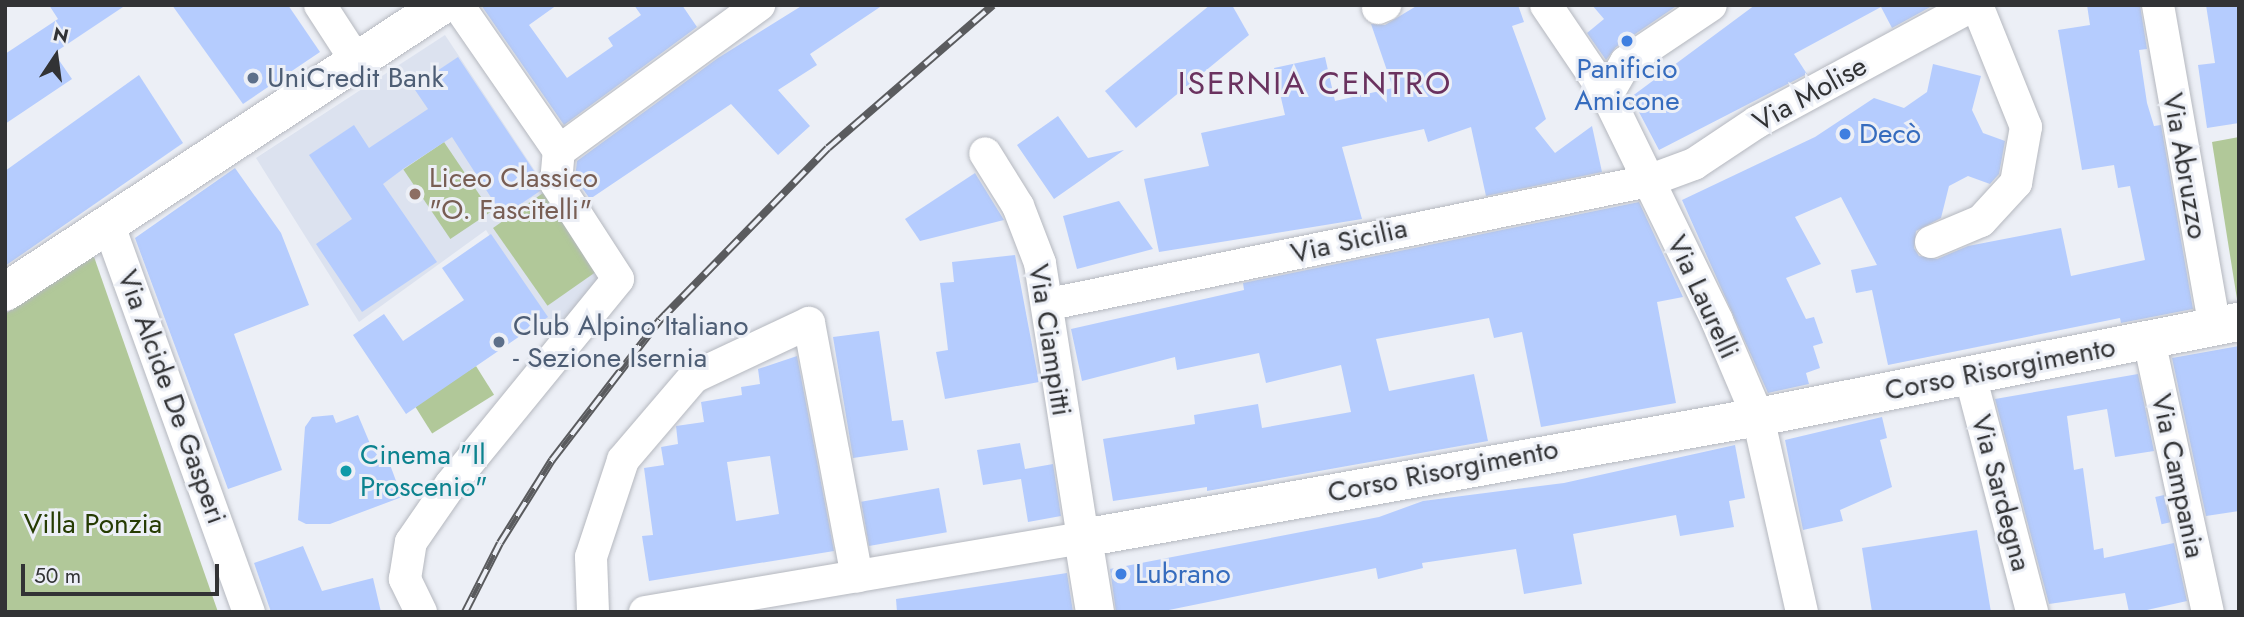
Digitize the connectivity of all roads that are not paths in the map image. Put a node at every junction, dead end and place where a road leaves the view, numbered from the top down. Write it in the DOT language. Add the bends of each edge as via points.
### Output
graph roads {
  1 [pos="320,5"];
  2 [pos="442,5"];
  3 [pos="458,5"];
  4 [pos="759,5"];
  5 [pos="1546,5"];
  6 [pos="1711,5"];
  7 [pos="1975,5"];
  8 [pos="2158,5"];
  9 [pos="357,62"];
  10 [pos="1607,95"];
  11 [pos="559,151"];
  12 [pos="985,153"];
  13 [pos="1648,181"];
  14 [pos="108,223"];
  15 [pos="1931,242"];
  16 [pos="5,292"];
  17 [pos="1050,304"];
  18 [pos="2227,325"];
  19 [pos="2149,340"];
  20 [pos="1970,375"];
  21 [pos="1758,417"];
  22 [pos="1083,538"];
  23 [pos="857,576"];
  24 [pos="780,601"];
  25 [pos="249,612"];
  26 [pos="421,612"];
  27 [pos="593,612"];
  28 [pos="645,612"];
  29 [pos="1095,612"];
  30 [pos="1802,612"];
  31 [pos="2032,612"];
  32 [pos="2208,612"];
  1 -- 9 [label="street"];
  2 -- 9 [label="street"];
  3 -- 11 [label="street"];
  4 -- 11 [label="street"];
  5 -- 10 [label="street, Via Laurelli"];
  6 -- 10 [label="street" via="1626,62"];
  7 -- 13 [label="street, Via Molise" via="1756,122 1694,164"];
  7 -- 15 [label="street" via="2026,127 2016,183 1981,221"];
  8 -- 18 [label="street, Via Abruzzo"];
  9 -- 14 [label="street"];
  10 -- 13 [label="street, Via Laurelli"];
  11 -- 26 [label="street" via="556,183 618,279 450,484 411,542 405,579"];
  12 -- 17 [label="street, Via Ciampitti" via="1018,206"];
  13 -- 17 [label="street, Via Sicilia"];
  13 -- 21 [label="street, Via Laurelli"];
  14 -- 16 [label="street"];
  14 -- 25 [label="street, Via Alcide De Gasperi"];
  17 -- 22 [label="street, Via Ciampitti"];
  18 -- 19 [label="street, Corso Risorgimento"];
  19 -- 20 [label="street, Corso Risorgimento"];
  19 -- 32 [label="street, Via Campania"];
  20 -- 21 [label="street, Corso Risorgimento"];
  20 -- 31 [label="street, Via Sardegna"];
  21 -- 22 [label="street, Corso Risorgimento"];
  21 -- 30 [label="street, Via Laurelli"];
  22 -- 23 [label="street, Corso Risorgimento"];
  22 -- 29 [label="street"];
  23 -- 24 [label="street, Corso Risorgimento"];
  23 -- 27 [label="street" via="809,323 694,377 623,460 591,557"];
  24 -- 28 [label="street, Corso Risorgimento"];
}
